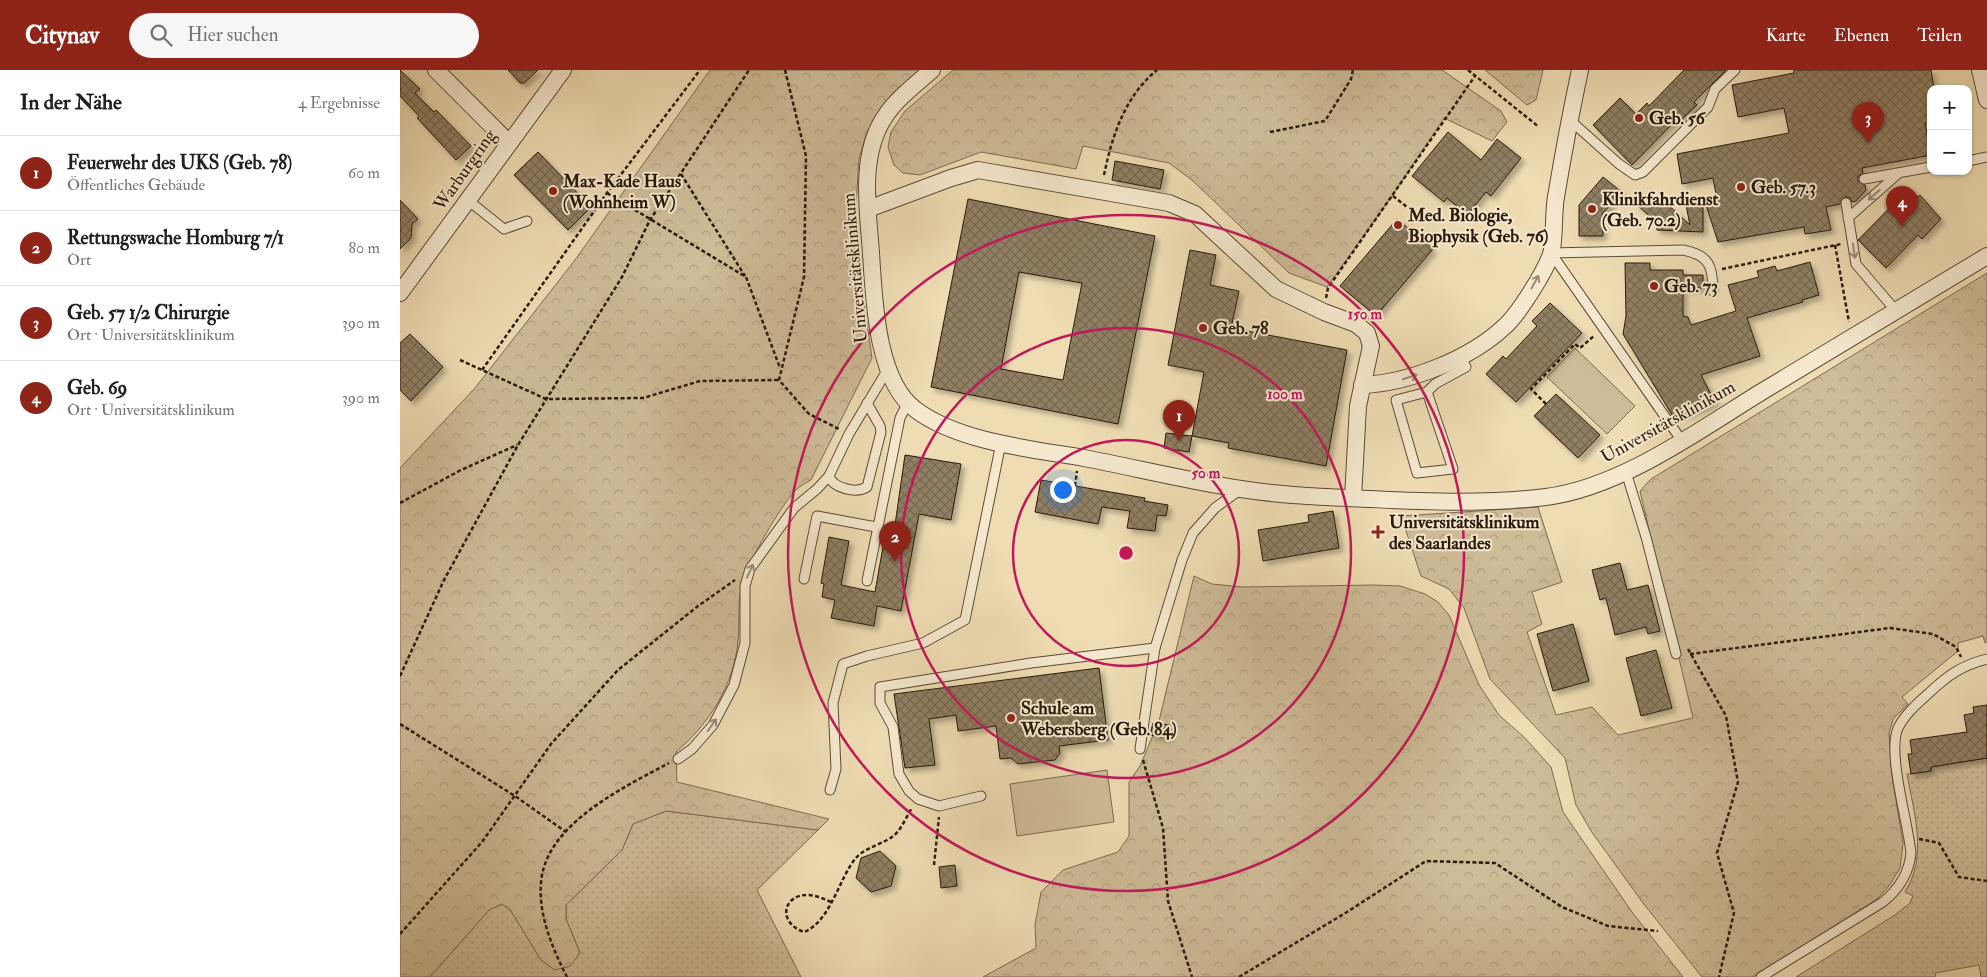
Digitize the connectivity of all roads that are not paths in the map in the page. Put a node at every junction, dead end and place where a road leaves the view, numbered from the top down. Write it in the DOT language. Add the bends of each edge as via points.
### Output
graph roads {
  1 [pos="436,70"];
  2 [pos="563,70"];
  3 [pos="932,70"];
  4 [pos="1580,70"];
  5 [pos="1735,70"];
  6 [pos="1980,70"];
  7 [pos="1987,100"];
  8 [pos="1571,121"];
  9 [pos="509,143"];
  10 [pos="1987,157"];
  11 [pos="1972,160"];
  12 [pos="1927,168"];
  13 [pos="1899,173"];
  14 [pos="1864,179"];
  15 [pos="469,201"];
  16 [pos="1846,203"];
  17 [pos="868,209"];
  18 [pos="1848,218"];
  19 [pos="527,221"];
  20 [pos="1552,253"];
  21 [pos="1987,256"];
  22 [pos="1713,291"];
  23 [pos="400,293"];
  24 [pos="1896,311"];
  25 [pos="1461,357"];
  26 [pos="884,374"];
  27 [pos="1362,385"];
  28 [pos="1427,392"];
  29 [pos="908,402"];
  30 [pos="867,403"];
  31 [pos="1682,441"];
  32 [pos="1001,444"];
  33 [pos="1626,472"];
  34 [pos="828,476"];
  35 [pos="1241,489"];
  36 [pos="1353,498"];
  37 [pos="876,527"];
  38 [pos="804,579"];
  39 [pos="867,581"];
  40 [pos="1155,648"];
  41 [pos="1676,654"];
  42 [pos="1987,659"];
  43 [pos="1140,749"];
  44 [pos="678,759"];
  45 [pos="830,790"];
  46 [pos="981,796"];
  47 [pos="1762,977"];
  1 -- 9 [label="street"];
  2 -- 9 [label="street, Warburgring"];
  3 -- 17 [label="street, Universitätsklinikum" via="899,99 875,135 868,172"];
  4 -- 8 [label="street"];
  5 -- 8 [label="lane" via="1715,89 1708,107 1643,172 1636,175"];
  6 -- 7 [label="street"];
  8 -- 20 [label="street" via="1556,197"];
  9 -- 15 [label="street, Warburgring"];
  10 -- 11 [label="lane"];
  12 -- 13 [label="lane"];
  13 -- 14 [label="lane"];
  13 -- 18 [label="lane, one-way"];
  15 -- 19 [label="lane" via="504,229"];
  15 -- 23 [label="street, Warburgring"];
  16 -- 18 [label="lane"];
  17 -- 26 [label="street, Universitätsklinikum"];
  17 -- 27 [label="street" via="978,170 1169,203 1195,214 1276,289 1356,324 1367,333 1371,346"];
  18 -- 24 [label="lane, one-way" via="1856,264"];
  20 -- 22 [label="lane" via="1694,252 1711,266"];
  25 -- 20 [label="street, one-way" via="1505,327 1528,296"];
  20 -- 31 [label="lane"];
  21 -- 24 [label="street, Universitätsklinikum"];
  24 -- 31 [label="street, Universitätsklinikum"];
  27 -- 25 [label="street, one-way" via="1388,384"];
  25 -- 28 [label="lane" via="1466,367"];
  26 -- 29 [label="street, Universitätsklinikum"];
  26 -- 30 [label="lane"];
  27 -- 36 [label="street"];
  28 -- 28 [label="lane" via="1396,400 1417,473 1453,469"];
  29 -- 32 [label="street, Universitätsklinikum" via="916,411 955,430"];
  29 -- 37 [label="lane" via="900,418 881,520"];
  30 -- 34 [label="lane"];
  30 -- 34 [label="lane" via="881,432 867,487 857,490 836,485"];
  31 -- 33 [label="street, Universitätsklinikum"];
  32 -- 35 [label="street, Universitätsklinikum"];
  32 -- 45 [label="lane" via="965,620 923,643 843,664 833,703 836,769"];
  33 -- 36 [label="street, Universitätsklinikum" via="1550,497 1418,501"];
  33 -- 41 [label="lane"];
  44 -- 34 [label="lane, one-way" via="692,749 713,725 734,685 745,643 744,586 750,569 794,508"];
  35 -- 36 [label="street, Universitätsklinikum" via="1296,496"];
  35 -- 40 [label="lane" via="1216,508 1193,533"];
  37 -- 38 [label="lane" via="817,516"];
  37 -- 39 [label="lane"];
  40 -- 43 [label="lane"];
  40 -- 46 [label="lane" via="1031,663 880,687 880,703 893,727 899,774 904,784 918,799 939,806"];
  42 -- 47 [label="lane" via="1949,673 1899,726 1896,736 1899,775 1910,842 1908,869 1898,888"];
}
